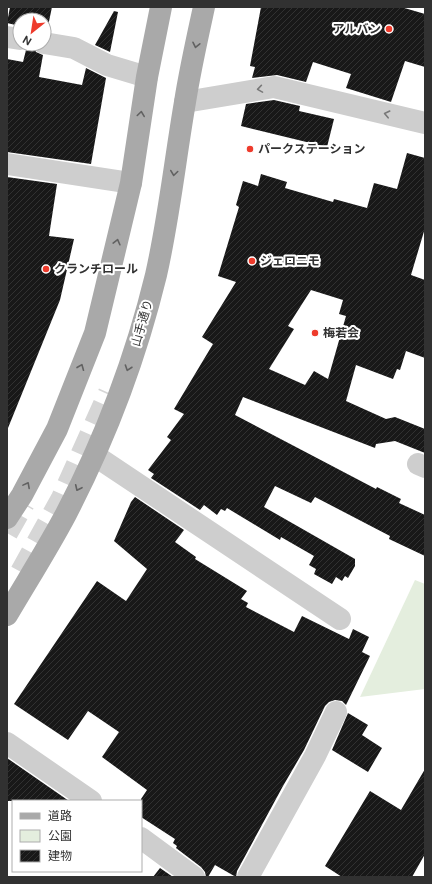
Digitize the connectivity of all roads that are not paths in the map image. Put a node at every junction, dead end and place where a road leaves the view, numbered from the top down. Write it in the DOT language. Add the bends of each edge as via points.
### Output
graph roads {
  1 [pos="161,7"];
  2 [pos="204,7"];
  3 [pos="52,44"];
  4 [pos="146,77"];
  5 [pos="185,102"];
  6 [pos="425,123"];
  7 [pos="7,164"];
  8 [pos="131,183"];
  9 [pos="94,455"];
  10 [pos="7,518"];
  11 [pos="7,615"];
  12 [pos="340,618"];
  13 [pos="336,712"];
  14 [pos="7,743"];
  15 [pos="90,800"];
  16 [pos="142,839"];
  17 [pos="194,877"];
  18 [pos="248,877"];
  1 -- 4 [label="main road"];
  2 -- 5 [label="main road, 山手通り, one-way"];
  3 -- 4 [label="street" via="74,48 107,64"];
  8 -- 4 [label="main road, one-way"];
  6 -- 5 [label="street, one-way" via="274,87"];
  5 -- 9 [label="main road, 山手通り, one-way" via="156,274 120,392"];
  7 -- 8 [label="street"];
  10 -- 8 [label="main road, one-way" via="57,429 95,333"];
  9 -- 11 [label="main road, 山手通り, one-way" via="66,515"];
  9 -- 12 [label="street"];
  13 -- 18 [label="street" via="315,756"];
  14 -- 15 [label="street"];
  16 -- 17 [label="street"];
}
